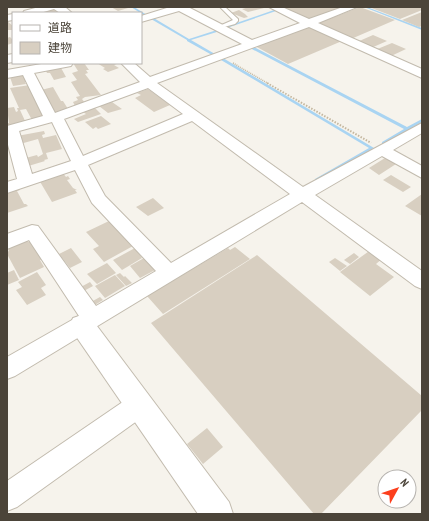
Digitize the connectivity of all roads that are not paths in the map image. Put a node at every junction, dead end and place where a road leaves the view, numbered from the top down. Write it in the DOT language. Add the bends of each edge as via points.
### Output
graph roads {
  1 [pos="51,7"];
  2 [pos="180,7"];
  3 [pos="222,7"];
  4 [pos="274,7"];
  5 [pos="352,7"];
  6 [pos="32,12"];
  7 [pos="142,14"];
  8 [pos="308,23"];
  9 [pos="219,28"];
  10 [pos="251,44"];
  11 [pos="62,64"];
  12 [pos="128,64"];
  13 [pos="27,71"];
  14 [pos="7,74"];
  15 [pos="422,74"];
  16 [pos="149,83"];
  17 [pos="194,115"];
  18 [pos="54,118"];
  19 [pos="422,126"];
  20 [pos="9,130"];
  21 [pos="382,150"];
  22 [pos="79,163"];
  23 [pos="422,173"];
  24 [pos="26,181"];
  25 [pos="7,188"];
  26 [pos="304,194"];
  27 [pos="7,242"];
  28 [pos="170,274"];
  29 [pos="422,281"];
  30 [pos="88,322"];
  31 [pos="7,368"];
  32 [pos="139,405"];
  33 [pos="7,497"];
  34 [pos="216,514"];
  1 -- 6 [label="street"];
  2 -- 7 [label="street" via="151,16"];
  2 -- 9 [label="street"];
  3 -- 9 [label="lane" via="236,20"];
  4 -- 8 [label="street"];
  5 -- 8 [label="street"];
  8 -- 10 [label="street"];
  8 -- 15 [label="street"];
  9 -- 10 [label="street"];
  10 -- 16 [label="street"];
  11 -- 13 [label="street"];
  12 -- 16 [label="street"];
  13 -- 14 [label="street"];
  13 -- 18 [label="street"];
  16 -- 17 [label="street"];
  16 -- 18 [label="street"];
  17 -- 22 [label="street"];
  17 -- 26 [label="street"];
  18 -- 20 [label="street"];
  18 -- 22 [label="street"];
  19 -- 21 [label="street"];
  20 -- 24 [label="street"];
  21 -- 23 [label="street"];
  21 -- 26 [label="street"];
  22 -- 24 [label="street"];
  22 -- 28 [label="street" via="98,198"];
  24 -- 25 [label="street"];
  26 -- 28 [label="street"];
  26 -- 29 [label="street"];
  27 -- 30 [label="street" via="32,231"];
  28 -- 30 [label="street"];
  30 -- 31 [label="street"];
  30 -- 32 [label="street"];
  32 -- 33 [label="street"];
  32 -- 34 [label="street"];
}
